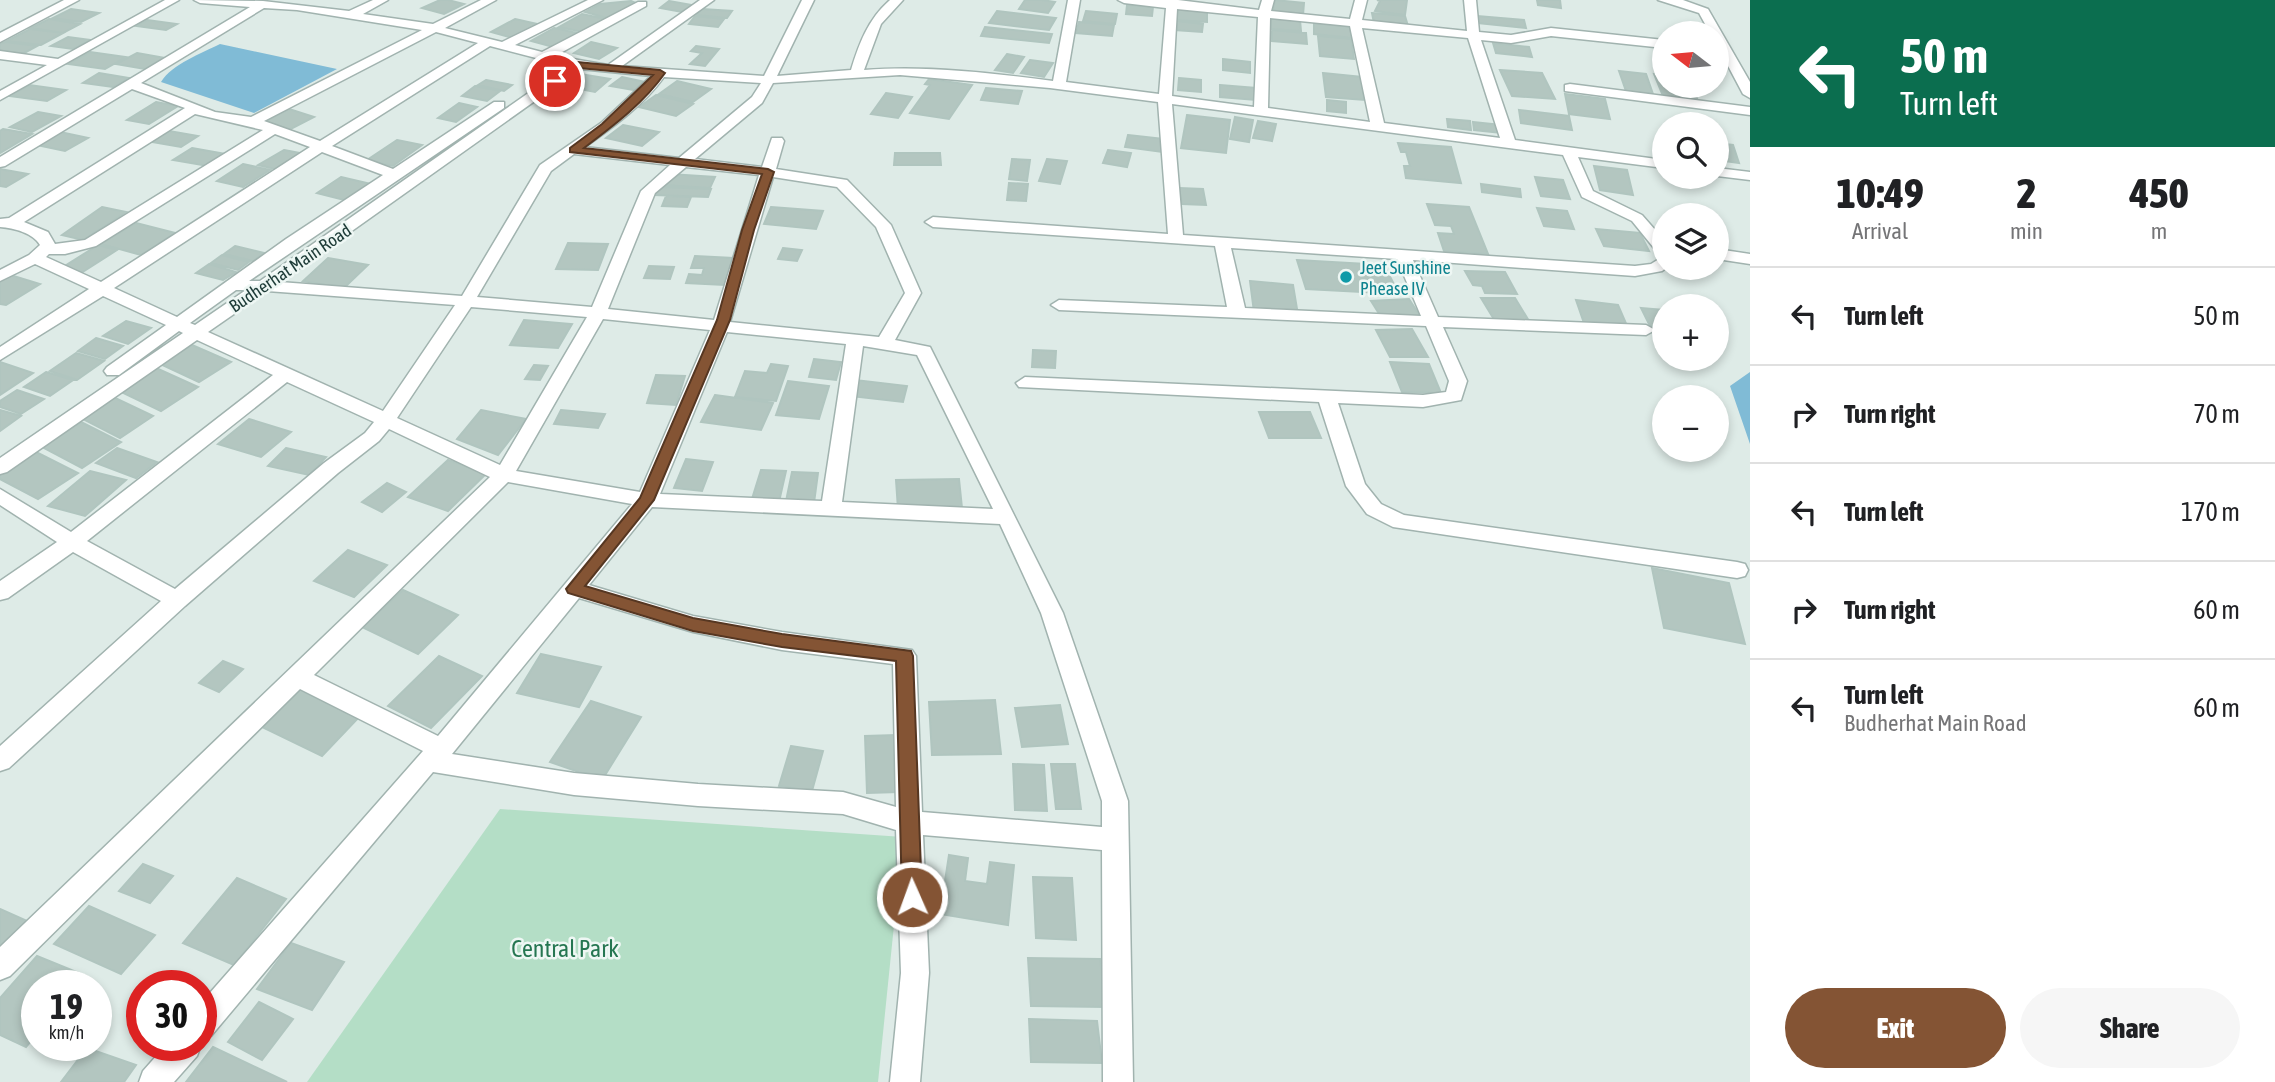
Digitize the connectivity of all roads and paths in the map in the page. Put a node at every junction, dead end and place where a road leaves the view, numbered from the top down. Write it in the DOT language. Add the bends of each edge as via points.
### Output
graph roads {
  1 [pos="73,0"];
  2 [pos="173,0"];
  3 [pos="200,0"];
  4 [pos="382,0"];
  5 [pos="489,0"];
  6 [pos="597,0"];
  7 [pos="708,0"];
  8 [pos="808,0"];
  9 [pos="897,0"];
  10 [pos="1074,0"];
  11 [pos="1124,0"];
  12 [pos="1268,0"];
  13 [pos="1361,0"];
  14 [pos="1470,0"];
  15 [pos="1664,0"];
  16 [pos="1172,2"];
  17 [pos="303,3"];
  18 [pos="263,4"];
  19 [pos="642,4"];
  20 [pos="351,15"];
  21 [pos="1264,15"];
  22 [pos="1710,21"];
  23 [pos="1355,23"];
  24 [pos="433,28"];
  25 [pos="1474,35"];
  26 [pos="0,38"];
  27 [pos="1652,43"];
  28 [pos="497,44"];
  29 [pos="1729,53"];
  30 [pos="0,55"];
  31 [pos="545,57"];
  32 [pos="61,63"];
  33 [pos="571,63"];
  34 [pos="610,69"];
  35 [pos="660,73"];
  36 [pos="857,73"];
  37 [pos="768,80"];
  38 [pos="131,84"];
  39 [pos="1059,85"];
  40 [pos="1570,88"];
  41 [pos="1750,94"];
  42 [pos="0,96"];
  43 [pos="1166,101"];
  44 [pos="194,109"];
  45 [pos="1750,111"];
  46 [pos="1261,112"];
  47 [pos="254,121"];
  48 [pos="1378,127"];
  49 [pos="274,129"];
  50 [pos="777,141"];
  51 [pos="1509,144"];
  52 [pos="320,148"];
  53 [pos="574,150"];
  54 [pos="1569,152"];
  55 [pos="1652,162"];
  56 [pos="0,163"];
  57 [pos="680,163"];
  58 [pos="768,172"];
  59 [pos="1729,173"];
  60 [pos="394,174"];
  61 [pos="1750,176"];
  62 [pos="933,222"];
  63 [pos="6,223"];
  64 [pos="1652,236"];
  65 [pos="1175,239"];
  66 [pos="1222,242"];
  67 [pos="40,253"];
  68 [pos="1403,255"];
  69 [pos="1729,256"];
  70 [pos="1750,259"];
  71 [pos="1652,269"];
  72 [pos="0,276"];
  73 [pos="233,285"];
  74 [pos="263,287"];
  75 [pos="102,290"];
  76 [pos="466,303"];
  77 [pos="1059,305"];
  78 [pos="1237,312"];
  79 [pos="598,313"];
  80 [pos="1433,324"];
  81 [pos="720,327"];
  82 [pos="186,328"];
  83 [pos="1646,330"];
  84 [pos="855,341"];
  85 [pos="884,343"];
  86 [pos="0,355"];
  87 [pos="286,374"];
  88 [pos="1025,383"];
  89 [pos="1327,398"];
  90 [pos="387,420"];
  91 [pos="0,451"];
  92 [pos="0,467"];
  93 [pos="504,475"];
  94 [pos="0,496"];
  95 [pos="646,500"];
  96 [pos="831,509"];
  97 [pos="1007,517"];
  98 [pos="72,542"];
  99 [pos="1737,570"];
  100 [pos="574,589"];
  101 [pos="0,592"];
  102 [pos="177,600"];
  103 [pos="297,677"];
  104 [pos="435,755"];
  105 [pos="0,761"];
  106 [pos="909,822"];
  107 [pos="1115,839"];
  108 [pos="0,966"];
  109 [pos="217,1007"];
  110 [pos="172,1061"];
  111 [pos="154,1082"];
  112 [pos="905,1082"];
  113 [pos="1118,1082"];
  1 -- 26 [label="street"];
  2 -- 32 [label="street"];
  3 -- 18 [label="street"];
  4 -- 20 [label="street"];
  5 -- 24 [label="street"];
  6 -- 28 [label="street"];
  7 -- 34 [label="street"];
  8 -- 37 [label="street"];
  9 -- 36 [label="street" via="868,32"];
  10 -- 39 [label="street"];
  11 -- 16 [label="street"];
  12 -- 21 [label="street"];
  13 -- 23 [label="street"];
  14 -- 25 [label="street"];
  15 -- 22 [label="street" via="1692,5"];
  16 -- 21 [label="street"];
  16 -- 43 [label="street"];
  17 -- 18 [label="street"];
  17 -- 20 [label="street"];
  18 -- 38 [label="street"];
  19 -- 31 [label="street"];
  20 -- 24 [label="street"];
  21 -- 23 [label="street"];
  21 -- 46 [label="street"];
  23 -- 25 [label="street"];
  23 -- 48 [label="street"];
  24 -- 28 [label="street"];
  24 -- 47 [label="street"];
  25 -- 27 [label="street" via="1511,39 1556,32"];
  25 -- 51 [label="street"];
  28 -- 31 [label="street"];
  28 -- 52 [label="street"];
  29 -- 41 [label="street"];
  30 -- 32 [label="street"];
  31 -- 33 [label="street"];
  32 -- 42 [label="street"];
  33 -- 34 [label="street"];
  33 -- 60 [label="street, Budherhat Main Road"];
  33 -- 74 [label="street, Budherhat Main Road"];
  34 -- 35 [label="street"];
  35 -- 37 [label="street"];
  35 -- 53 [label="street"];
  36 -- 37 [label="street"];
  36 -- 39 [label="street" via="936,73"];
  37 -- 57 [label="street" via="757,100"];
  38 -- 44 [label="street"];
  38 -- 56 [label="street"];
  39 -- 43 [label="street"];
  40 -- 45 [label="street"];
  43 -- 46 [label="street"];
  43 -- 65 [label="street"];
  44 -- 47 [label="street"];
  44 -- 63 [label="street"];
  46 -- 48 [label="street"];
  47 -- 49 [label="street"];
  48 -- 51 [label="street"];
  49 -- 52 [label="street"];
  49 -- 67 [label="street" via="90,243"];
  50 -- 58 [label="street"];
  51 -- 54 [label="street"];
  52 -- 60 [label="street"];
  52 -- 75 [label="street"];
  53 -- 57 [label="street"];
  53 -- 76 [label="street" via="545,168"];
  54 -- 55 [label="street"];
  54 -- 64 [label="street" via="1587,194 1637,218"];
  57 -- 58 [label="street"];
  57 -- 79 [label="street" via="648,191"];
  58 -- 81 [label="street"];
  58 -- 85 [label="street" via="842,183 883,225 913,293"];
  59 -- 61 [label="street"];
  60 -- 73 [label="street, Budherhat Main Road"];
  62 -- 65 [label="street"];
  63 -- 67 [label="street" via="42,234 48,246"];
  65 -- 66 [label="street"];
  66 -- 68 [label="street"];
  66 -- 78 [label="street"];
  67 -- 72 [label="street"];
  67 -- 75 [label="street"];
  68 -- 71 [label="street"];
  68 -- 80 [label="street"];
  69 -- 70 [label="street"];
  73 -- 74 [label="street"];
  73 -- 82 [label="street, Budherhat Main Road"];
  74 -- 76 [label="street"];
  74 -- 82 [label="street, Budherhat Main Road"];
  75 -- 82 [label="street"];
  75 -- 86 [label="street"];
  76 -- 79 [label="street"];
  76 -- 90 [label="street"];
  77 -- 78 [label="street"];
  78 -- 80 [label="street"];
  79 -- 81 [label="street"];
  79 -- 93 [label="street"];
  80 -- 83 [label="street"];
  80 -- 89 [label="street" via="1458,381 1454,396 1423,401"];
  81 -- 84 [label="street"];
  81 -- 95 [label="street"];
  82 -- 87 [label="street"];
  82 -- 91 [label="street, Budherhat Main Road"];
  82 -- 92 [label="street, Budherhat Main Road"];
  84 -- 85 [label="street"];
  84 -- 96 [label="street"];
  85 -- 97 [label="street" via="917,348 929,356"];
  87 -- 90 [label="street"];
  87 -- 98 [label="street"];
  88 -- 89 [label="street"];
  89 -- 99 [label="street" via="1356,486 1374,509 1400,522"];
  90 -- 93 [label="street"];
  90 -- 102 [label="street"];
  93 -- 95 [label="street"];
  93 -- 103 [label="street"];
  94 -- 98 [label="street"];
  95 -- 96 [label="street"];
  95 -- 100 [label="street"];
  96 -- 97 [label="street"];
  97 -- 107 [label="street" via="1052,613 1115,801"];
  98 -- 101 [label="street"];
  98 -- 102 [label="street"];
  100 -- 104 [label="street"];
  100 -- 106 [label="street" via="693,624 904,656"];
  102 -- 105 [label="street"];
  103 -- 104 [label="street"];
  103 -- 108 [label="street"];
  104 -- 106 [label="street" via="574,784 843,803"];
  104 -- 109 [label="street"];
  106 -- 107 [label="street"];
  106 -- 112 [label="street" via="915,973"];
  107 -- 113 [label="street"];
  110 -- 111 [label="street"];
}
